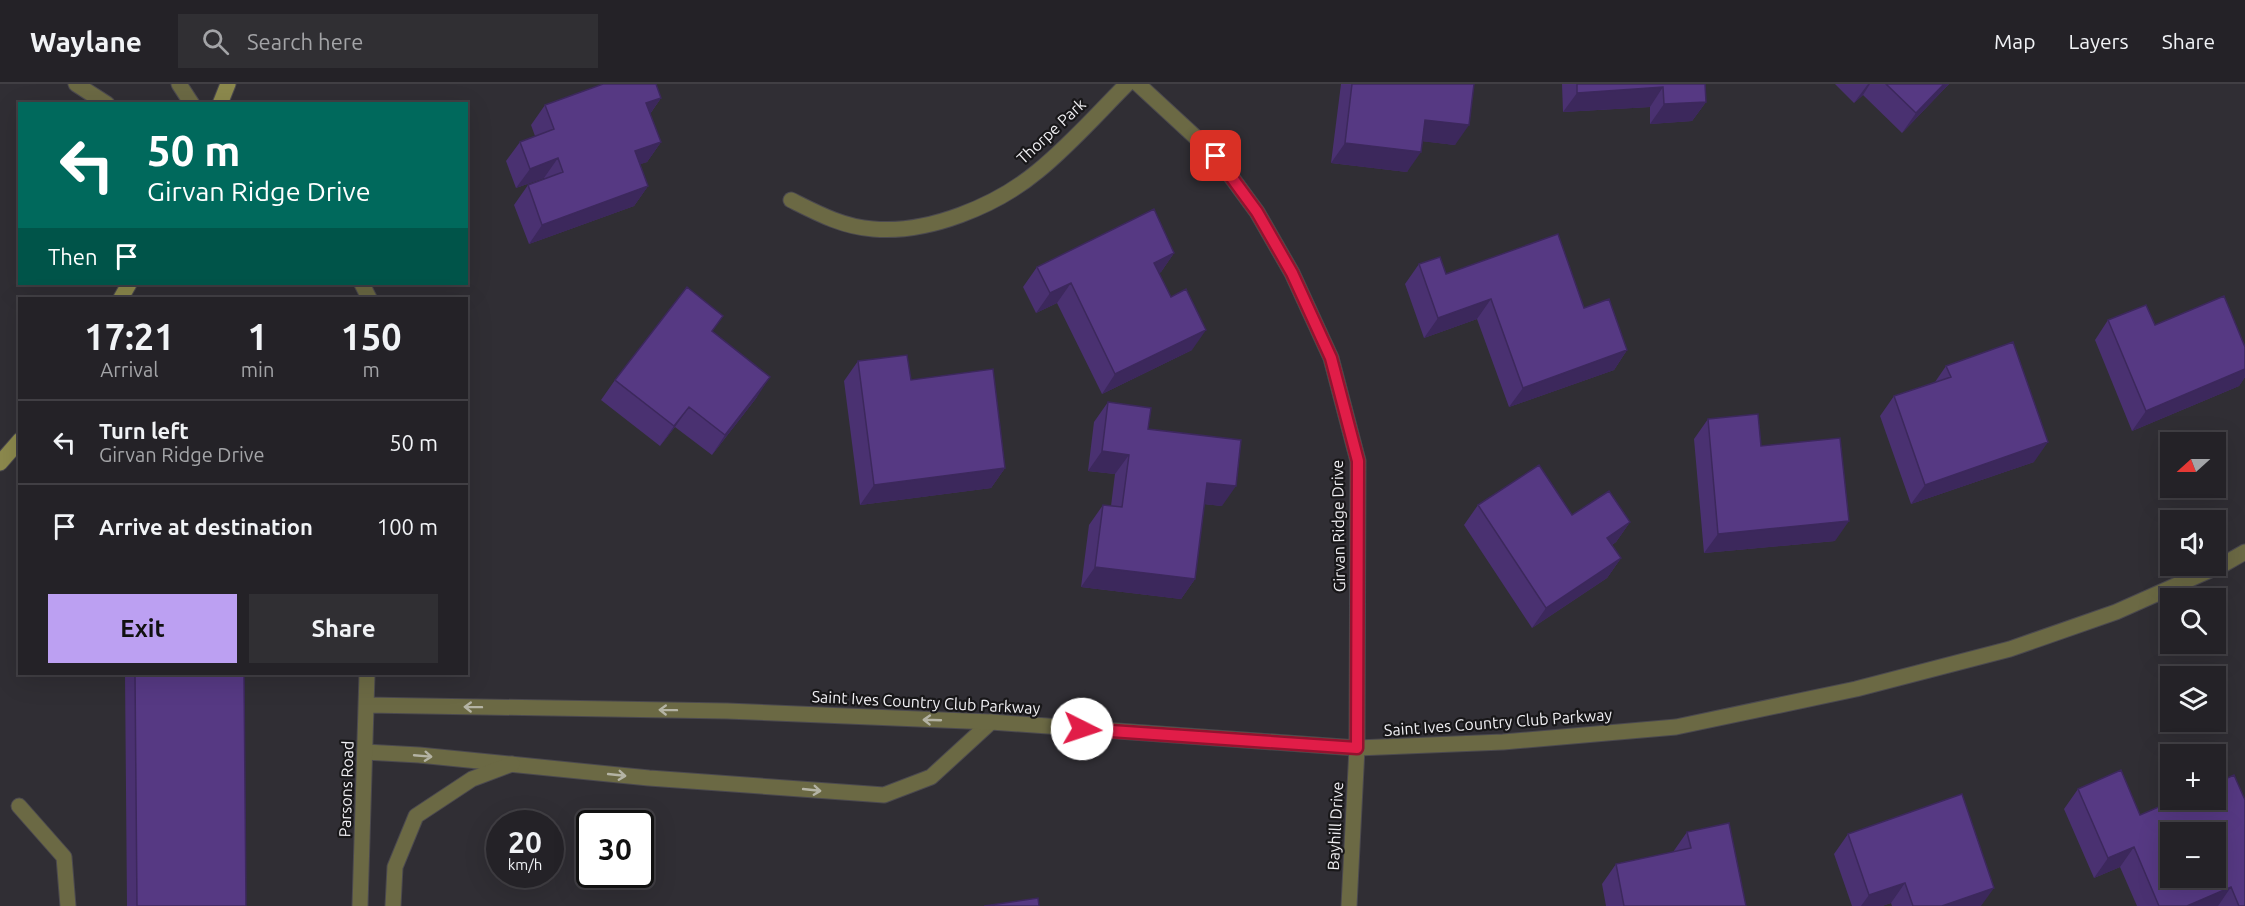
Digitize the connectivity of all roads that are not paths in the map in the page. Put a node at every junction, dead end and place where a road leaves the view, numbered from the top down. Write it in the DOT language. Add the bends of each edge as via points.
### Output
graph roads {
  1 [pos="76,84"];
  2 [pos="179,84"];
  3 [pos="228,84"];
  4 [pos="1127,84"];
  5 [pos="1138,84"];
  6 [pos="104,102"];
  7 [pos="191,102"];
  8 [pos="221,102"];
  9 [pos="791,200"];
  10 [pos="18,442"];
  11 [pos="0,463"];
  12 [pos="2245,552"];
  13 [pos="367,675"];
  14 [pos="366,705"];
  15 [pos="991,722"];
  16 [pos="1357,748"];
  17 [pos="365,752"];
  18 [pos="512,764"];
  19 [pos="19,806"];
  20 [pos="68,906"];
  21 [pos="360,906"];
  22 [pos="393,906"];
  23 [pos="1349,906"];
  1 -- 6 [label="street"];
  2 -- 7 [label="street"];
  3 -- 8 [label="main road"];
  4 -- 9 [label="street, Thorpe Park" via="1038,171 995,198 950,219 907,230 871,229 828,219"];
  5 -- 16 [label="street, Girvan Ridge Drive" via="1216,156 1257,212 1292,273 1331,358 1358,461"];
  10 -- 11 [label="main road"];
  12 -- 16 [label="street, Saint Ives Country Club Parkway" via="2116,612 2010,649 1856,689 1676,727 1503,742"];
  13 -- 14 [label="street, Parsons Road"];
  15 -- 14 [label="street, Saint Ives Country Club Parkway, one-way" via="727,711"];
  14 -- 17 [label="street, Parsons Road"];
  15 -- 16 [label="street, Saint Ives Country Club Parkway"];
  18 -- 15 [label="street, one-way" via="884,795 931,777"];
  16 -- 23 [label="street, Bayhill Drive"];
  17 -- 18 [label="street, one-way"];
  17 -- 21 [label="street, Parsons Road"];
  18 -- 22 [label="street" via="472,779 416,816 394,867"];
  19 -- 20 [label="street" via="64,857"];
}
